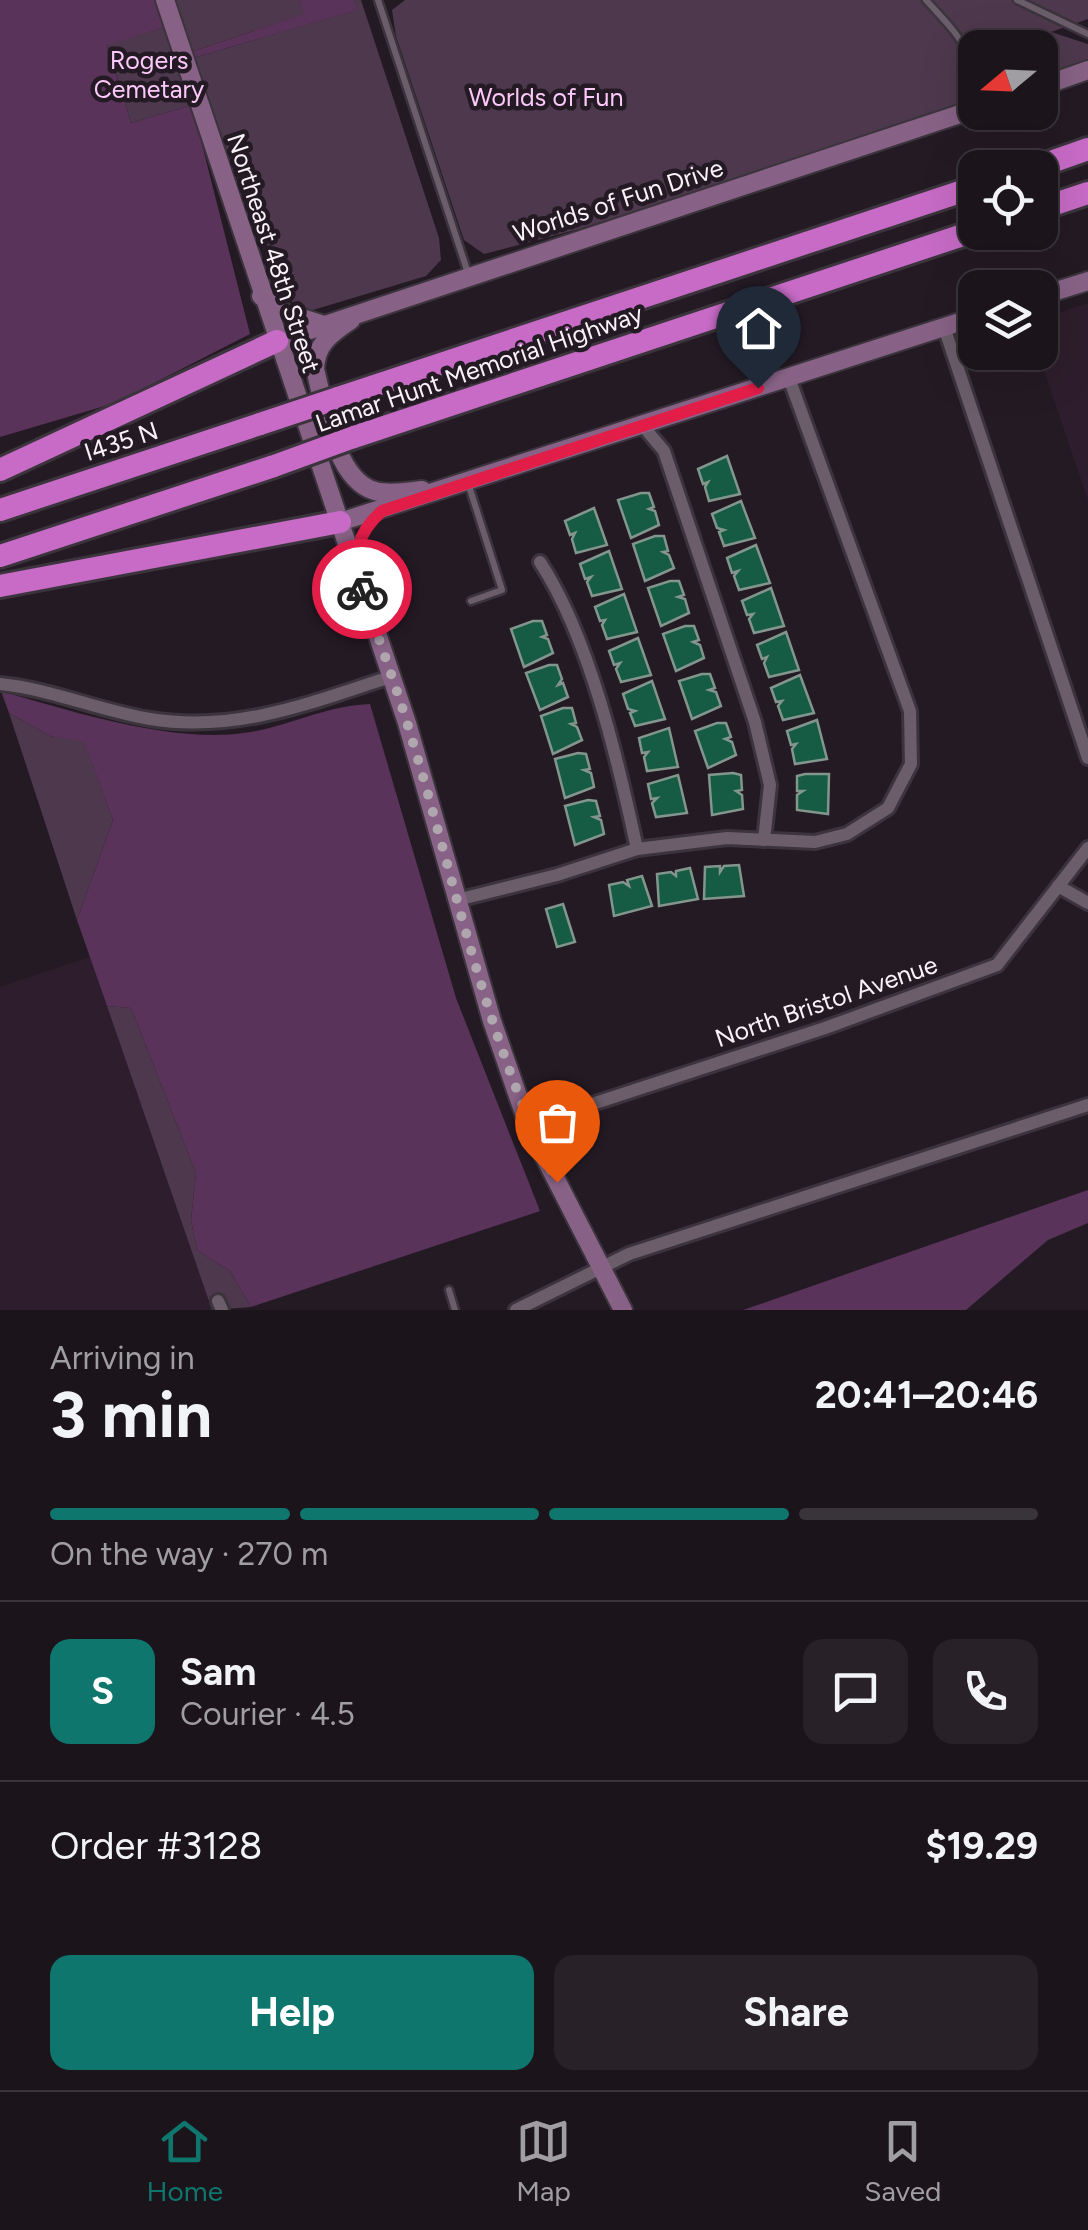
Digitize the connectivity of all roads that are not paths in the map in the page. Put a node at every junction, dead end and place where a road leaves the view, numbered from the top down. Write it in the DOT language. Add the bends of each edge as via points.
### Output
graph roads {
  1 [pos="164,0"];
  2 [pos="378,0"];
  3 [pos="926,0"];
  4 [pos="1017,0"];
  5 [pos="1088,34"];
  6 [pos="958,37"];
  7 [pos="1088,70"];
  8 [pos="1058,81"];
  9 [pos="958,115"];
  10 [pos="1088,150"];
  11 [pos="1058,160"];
  12 [pos="958,193"];
  13 [pos="1088,194"];
  14 [pos="1058,204"];
  15 [pos="958,237"];
  16 [pos="468,274"];
  17 [pos="1088,281"];
  18 [pos="1058,290"];
  19 [pos="261,296"];
  20 [pos="372,306"];
  21 [pos="958,323"];
  22 [pos="322,324"];
  23 [pos="944,328"];
  24 [pos="277,340"];
  25 [pos="789,378"];
  26 [pos="666,418"];
  27 [pos="260,424"];
  28 [pos="643,426"];
  29 [pos="664,451"];
  30 [pos="0,470"];
  31 [pos="468,482"];
  32 [pos="449,488"];
  33 [pos="0,510"];
  34 [pos="382,511"];
  35 [pos="340,522"];
  36 [pos="0,556"];
  37 [pos="540,562"];
  38 [pos="355,565"];
  39 [pos="0,586"];
  40 [pos="471,601"];
  41 [pos="390,678"];
  42 [pos="0,684"];
  43 [pos="1088,758"];
  44 [pos="764,840"];
  45 [pos="637,848"];
  46 [pos="1088,848"];
  47 [pos="1058,886"];
  48 [pos="456,900"];
  49 [pos="1088,903"];
  50 [pos="1088,1105"];
  51 [pos="528,1125"];
  52 [pos="599,1268"];
  53 [pos="449,1290"];
  54 [pos="455,1310"];
  55 [pos="516,1310"];
  56 [pos="623,1310"];
  1 -- 19 [label="main road, Northeast 48th Street"];
  2 -- 16 [label="lane"];
  3 -- 6 [label="lane"];
  4 -- 5 [label="lane"];
  7 -- 8 [label="main road"];
  9 -- 16 [label="main road, Worlds of Fun Drive"];
  10 -- 11 [label="highway"];
  12 -- 27 [label="highway, Lamar Hunt Memorial Highway, bridge"];
  13 -- 14 [label="highway"];
  15 -- 36 [label="highway, Lamar Hunt Memorial Highway, bridge"];
  16 -- 20 [label="main road, Worlds of Fun Drive"];
  17 -- 18 [label="main road"];
  19 -- 22 [label="main road"];
  19 -- 24 [label="main road, Northeast 48th Street"];
  20 -- 22 [label="main road, Worlds of Fun Drive"];
  20 -- 32 [label="main road" via="331,334 315,356 345,463 360,484 376,492"];
  21 -- 23 [label="main road"];
  22 -- 24 [label="main road, Worlds of Fun Drive"];
  23 -- 25 [label="main road"];
  23 -- 43 [label="street"];
  24 -- 30 [label="highway"];
  24 -- 35 [label="main road, Northeast 48th Street"];
  25 -- 26 [label="main road"];
  25 -- 44 [label="street" via="910,711 912,764 888,808 848,834 815,842"];
  26 -- 28 [label="main road"];
  26 -- 29 [label="street"];
  27 -- 33 [label="highway, I435 N"];
  28 -- 29 [label="street"];
  28 -- 31 [label="main road"];
  29 -- 44 [label="street" via="755,722 770,784"];
  31 -- 32 [label="main road"];
  31 -- 40 [label="lane" via="502,590"];
  32 -- 34 [label="main road"];
  34 -- 35 [label="main road"];
  34 -- 38 [label="main road" via="364,526"];
  35 -- 38 [label="main road, Northeast 48th Street"];
  35 -- 39 [label="highway"];
  37 -- 45 [label="street" via="560,593 610,736"];
  38 -- 41 [label="main road, Northeast 48th Street"];
  41 -- 42 [label="street" via="267,717 207,724 146,718"];
  41 -- 48 [label="main road, Northeast 48th Street"];
  44 -- 45 [label="street"];
  45 -- 48 [label="street"];
  46 -- 47 [label="street, North Bristol Avenue"];
  47 -- 49 [label="street"];
  47 -- 51 [label="street, North Bristol Avenue" via="998,965"];
  48 -- 51 [label="main road, Northeast 48th Street"];
  50 -- 52 [label="street"];
  51 -- 52 [label="main road, Northeast 48th Street"];
  52 -- 55 [label="street"];
  52 -- 56 [label="main road, Northeast 48th Street"];
  53 -- 54 [label="lane"];
}
